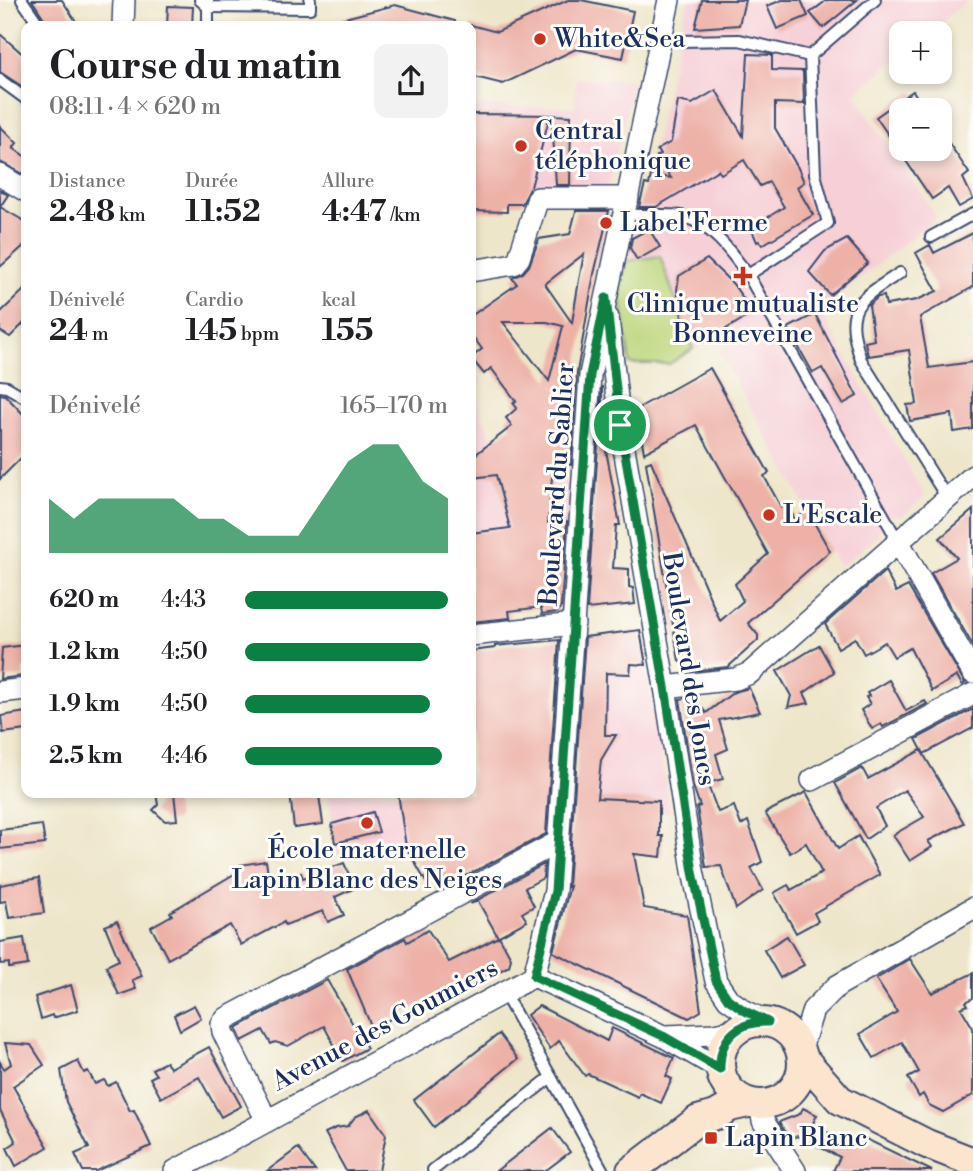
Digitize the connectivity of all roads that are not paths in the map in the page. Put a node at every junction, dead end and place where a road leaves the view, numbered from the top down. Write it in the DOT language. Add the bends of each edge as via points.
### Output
graph roads {
  1 [pos="22,0"];
  2 [pos="124,0"];
  3 [pos="310,0"];
  4 [pos="669,0"];
  5 [pos="874,0"];
  6 [pos="206,2"];
  7 [pos="37,21"];
  8 [pos="123,21"];
  9 [pos="208,21"];
  10 [pos="662,35"];
  11 [pos="810,56"];
  12 [pos="0,80"];
  13 [pos="21,95"];
  14 [pos="0,175"];
  15 [pos="21,188"];
  16 [pos="627,206"];
  17 [pos="973,214"];
  18 [pos="931,237"];
  19 [pos="476,270"];
  20 [pos="900,273"];
  21 [pos="748,275"];
  22 [pos="606,298"];
  23 [pos="0,386"];
  24 [pos="21,395"];
  25 [pos="973,476"];
  26 [pos="947,498"];
  27 [pos="898,541"];
  28 [pos="574,624"];
  29 [pos="476,634"];
  30 [pos="973,673"];
  31 [pos="665,687"];
  32 [pos="21,690"];
  33 [pos="0,692"];
  34 [pos="973,694"];
  35 [pos="812,780"];
  36 [pos="558,842"];
  37 [pos="973,908"];
  38 [pos="534,976"];
  39 [pos="504,993"];
  40 [pos="768,1022"];
  41 [pos="735,1030"];
  42 [pos="663,1036"];
  43 [pos="802,1053"];
  44 [pos="720,1072"];
  45 [pos="551,1077"];
  46 [pos="840,1100"];
  47 [pos="764,1102"];
  48 [pos="698,1120"];
  49 [pos="267,1121"];
  50 [pos="973,1162"];
  51 [pos="433,1170"];
  52 [pos="175,1171"];
  53 [pos="603,1171"];
  54 [pos="631,1171"];
  55 [pos="794,1171"];
  1 -- 7 [label="lane"];
  2 -- 8 [label="street"];
  3 -- 6 [label="lane" via="310,8"];
  4 -- 10 [label="street, Boulevard du Sablier"];
  5 -- 11 [label="lane"];
  6 -- 9 [label="lane"];
  10 -- 11 [label="lane" via="679,40 738,40"];
  10 -- 16 [label="street, Boulevard du Sablier"];
  11 -- 21 [label="lane" via="815,174 828,223"];
  12 -- 13 [label="lane"];
  14 -- 15 [label="street"];
  16 -- 19 [label="street" via="538,198 514,264"];
  16 -- 21 [label="lane" via="637,216 684,216 720,238"];
  16 -- 22 [label="street, Boulevard du Sablier"];
  17 -- 18 [label="lane"];
  20 -- 26 [label="lane" via="864,296 854,315 852,334 861,360"];
  21 -- 27 [label="lane"];
  22 -- 28 [label="street, Boulevard du Sablier" via="590,375"];
  22 -- 31 [label="street, Boulevard des Joncs" via="620,425"];
  23 -- 24 [label="lane"];
  25 -- 26 [label="street"];
  26 -- 27 [label="street"];
  27 -- 30 [label="street"];
  27 -- 31 [label="street" via="750,673 736,679"];
  28 -- 29 [label="street"];
  28 -- 36 [label="street, Boulevard du Sablier"];
  31 -- 40 [label="street, Boulevard des Joncs" via="693,872 716,981 728,999"];
  32 -- 33 [label="street"];
  34 -- 35 [label="street"];
  36 -- 38 [label="street, Boulevard du Sablier" via="555,891"];
  36 -- 49 [label="street" via="227,1018 223,1032"];
  37 -- 43 [label="street" via="837,986 813,1010"];
  38 -- 39 [label="street, Avenue des Goumiers"];
  38 -- 42 [label="street, Avenue des Goumiers"];
  39 -- 45 [label="lane"];
  39 -- 49 [label="street, Avenue des Goumiers"];
  40 -- 41 [label="street"];
  40 -- 43 [label="street" via="793,1036"];
  41 -- 42 [label="street, Avenue des Goumiers"];
  41 -- 44 [label="street" via="722,1047"];
  42 -- 44 [label="street, Avenue des Goumiers"];
  43 -- 46 [label="street"];
  43 -- 47 [label="street" via="802,1073 795,1087"];
  44 -- 47 [label="street" via="736,1096"];
  44 -- 48 [label="street" via="716,1091"];
  45 -- 51 [label="lane"];
  45 -- 53 [label="lane"];
  46 -- 47 [label="street"];
  46 -- 50 [label="street"];
  47 -- 48 [label="street" via="730,1107"];
  47 -- 55 [label="street" via="763,1121"];
  48 -- 54 [label="street"];
  49 -- 52 [label="street, Avenue des Goumiers"];
}
